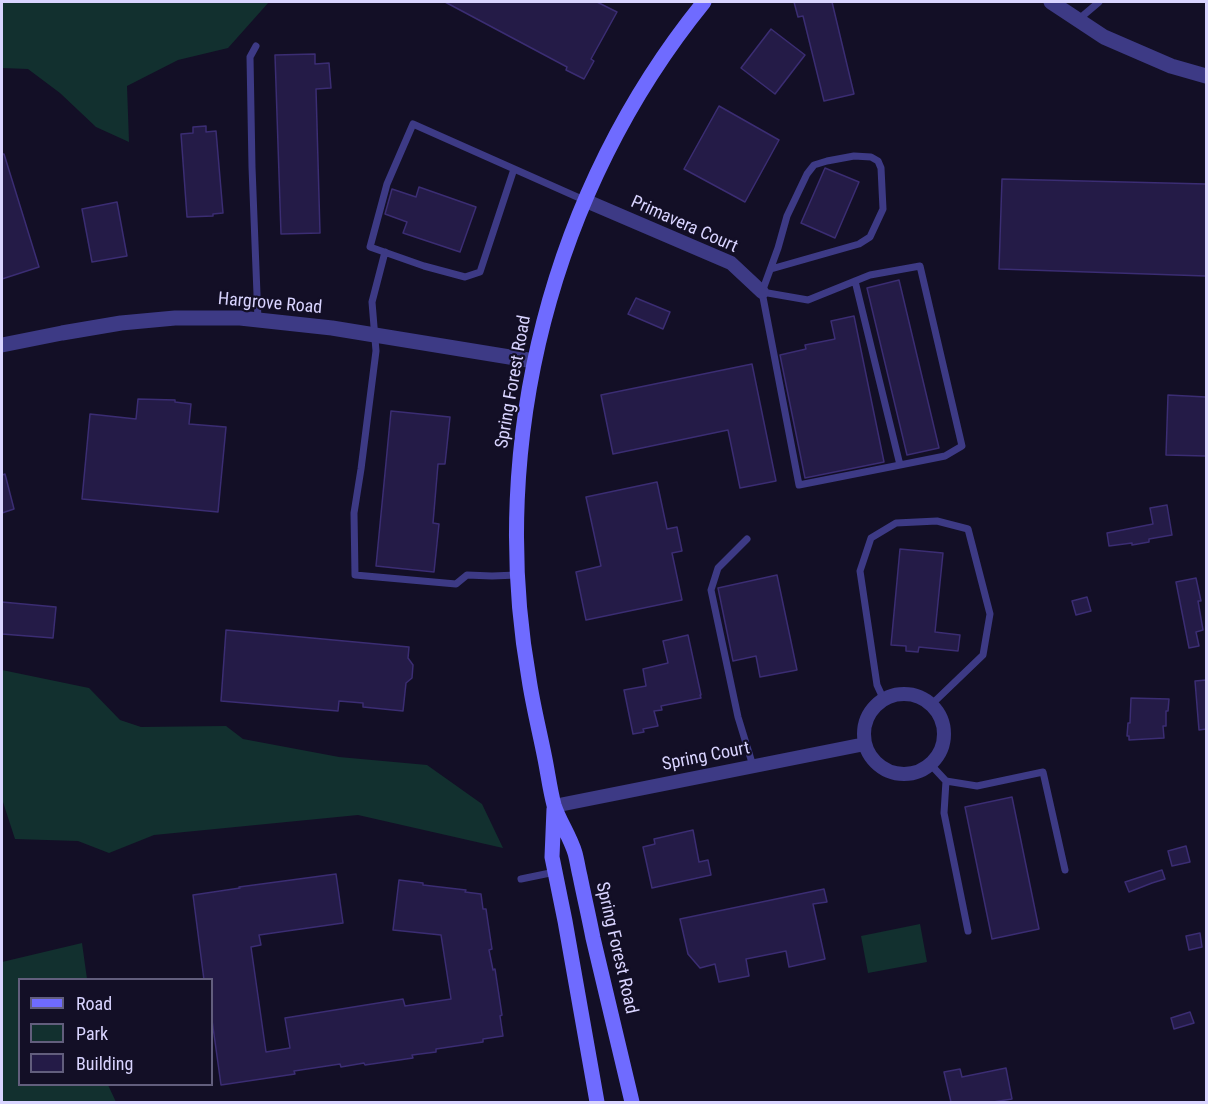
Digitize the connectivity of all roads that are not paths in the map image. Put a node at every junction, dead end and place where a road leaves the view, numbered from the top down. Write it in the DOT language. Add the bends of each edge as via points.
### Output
graph roads {
  1 [pos="704,2"];
  2 [pos="1051,2"];
  3 [pos="1099,2"];
  4 [pos="1079,19"];
  5 [pos="256,46"];
  6 [pos="1206,76"];
  7 [pos="514,169"];
  8 [pos="584,200"];
  9 [pos="386,252"];
  10 [pos="771,269"];
  11 [pos="855,281"];
  12 [pos="762,292"];
  13 [pos="258,320"];
  14 [pos="376,335"];
  15 [pos="2,345"];
  16 [pos="534,361"];
  17 [pos="900,465"];
  18 [pos="747,539"];
  19 [pos="517,575"];
  20 [pos="883,698"];
  21 [pos="932,704"];
  22 [pos="865,744"];
  23 [pos="931,765"];
  24 [pos="753,766"];
  25 [pos="946,781"];
  26 [pos="554,806"];
  27 [pos="1065,870"];
  28 [pos="555,872"];
  29 [pos="521,879"];
  30 [pos="969,931"];
  31 [pos="597,1102"];
  32 [pos="632,1102"];
  1 -- 8 [label="main road, Spring Forest Road" via="628,112"];
  2 -- 4 [label="street"];
  3 -- 4 [label="lane"];
  4 -- 6 [label="street" via="1129,49"];
  5 -- 13 [label="lane" via="250,57"];
  7 -- 8 [label="lane"];
  7 -- 9 [label="lane" via="480,272 465,277"];
  7 -- 9 [label="lane" via="413,124 387,184 370,247"];
  8 -- 12 [label="street, Primavera Court" via="731,263"];
  8 -- 16 [label="main road, Spring Forest Road" via="550,297"];
  9 -- 14 [label="lane" via="372,302"];
  10 -- 10 [label="lane" via="787,216 814,165 854,156 878,161 882,209 870,237 859,244"];
  10 -- 12 [label="lane"];
  11 -- 12 [label="lane" via="808,300"];
  11 -- 17 [label="lane"];
  11 -- 17 [label="lane" via="920,266 962,446 945,456"];
  12 -- 17 [label="lane" via="799,485"];
  13 -- 14 [label="street, Hargrove Road"];
  13 -- 15 [label="street, Hargrove Road" via="175,318 132,322"];
  14 -- 16 [label="street, Hargrove Road"];
  14 -- 19 [label="lane" via="354,513 355,575 456,584 467,575"];
  16 -- 19 [label="main road, Spring Forest Road" via="518,466"];
  18 -- 24 [label="lane" via="718,568 711,590 738,717"];
  19 -- 26 [label="main road, Spring Forest Road" via="529,679"];
  20 -- 21 [label="street" via="909,693"];
  20 -- 21 [label="lane" via="876,685 860,571 871,538 896,523 937,521 968,530 990,614 983,655"];
  20 -- 22 [label="street" via="866,718"];
  21 -- 23 [label="street" via="945,728 940,754"];
  22 -- 23 [label="street" via="880,767 892,773 906,775"];
  22 -- 24 [label="street, Spring Court"];
  23 -- 25 [label="lane"];
  24 -- 26 [label="street, Spring Court"];
  25 -- 27 [label="lane" via="977,786 1043,772"];
  25 -- 30 [label="lane" via="944,813"];
  26 -- 28 [label="main road, Spring Forest Road"];
  26 -- 32 [label="main road, Spring Forest Road" via="575,852"];
  28 -- 29 [label="lane"];
  28 -- 31 [label="main road, Spring Forest Road"];
}
